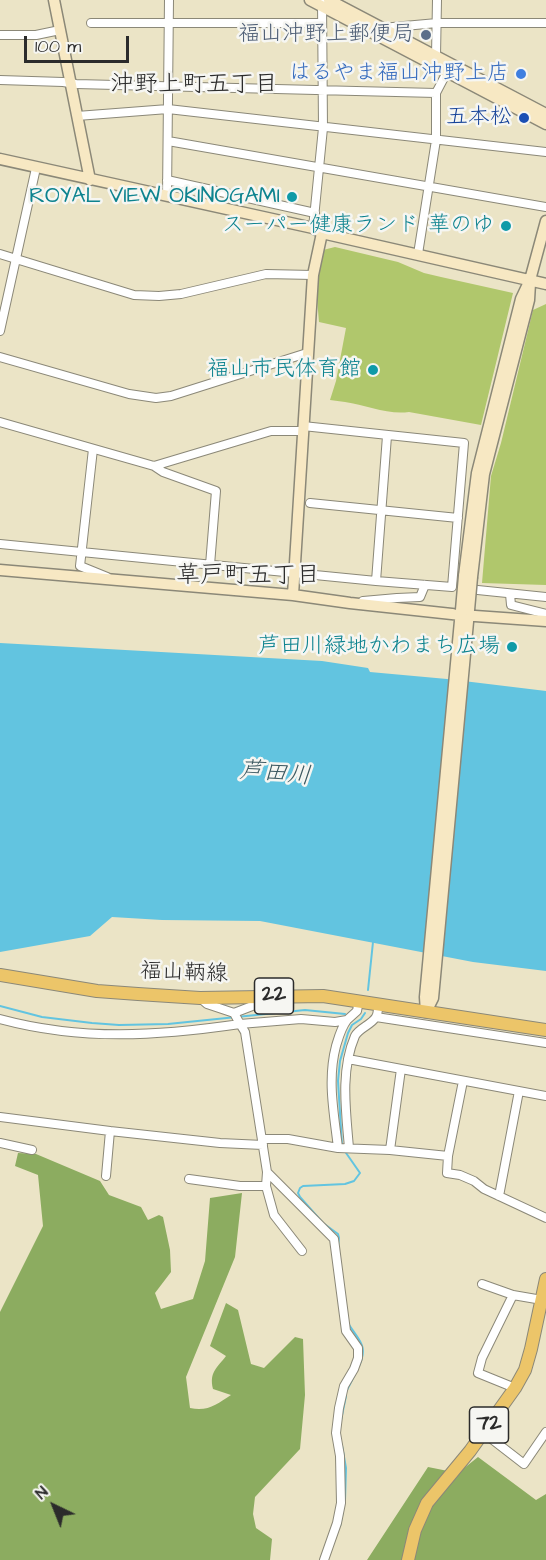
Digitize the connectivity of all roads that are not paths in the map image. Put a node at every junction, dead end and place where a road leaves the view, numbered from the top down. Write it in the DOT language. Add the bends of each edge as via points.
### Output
graph roads {
  1 [pos="54,0"];
  2 [pos="169,0"];
  3 [pos="310,0"];
  4 [pos="437,0"];
  5 [pos="325,2"];
  6 [pos="91,23"];
  7 [pos="322,23"];
  8 [pos="437,23"];
  9 [pos="546,23"];
  10 [pos="169,24"];
  11 [pos="381,28"];
  12 [pos="60,30"];
  13 [pos="0,35"];
  14 [pos="436,56"];
  15 [pos="447,72"];
  16 [pos="0,80"];
  17 [pos="71,83"];
  18 [pos="169,86"];
  19 [pos="323,90"];
  20 [pos="436,93"];
  21 [pos="168,110"];
  22 [pos="546,114"];
  23 [pos="77,116"];
  24 [pos="546,124"];
  25 [pos="323,128"];
  26 [pos="436,140"];
  27 [pos="168,141"];
  28 [pos="546,152"];
  29 [pos="0,159"];
  30 [pos="36,168"];
  31 [pos="320,168"];
  32 [pos="90,180"];
  33 [pos="167,180"];
  34 [pos="429,187"];
  35 [pos="167,196"];
  36 [pos="546,207"];
  37 [pos="315,213"];
  38 [pos="546,221"];
  39 [pos="317,231"];
  40 [pos="0,254"];
  41 [pos="418,254"];
  42 [pos="16,259"];
  43 [pos="313,276"];
  44 [pos="530,280"];
  45 [pos="546,284"];
  46 [pos="0,331"];
  47 [pos="308,353"];
  48 [pos="0,357"];
  49 [pos="0,422"];
  50 [pos="302,429"];
  51 [pos="387,436"];
  52 [pos="93,449"];
  53 [pos="154,466"];
  54 [pos="310,503"];
  55 [pos="381,510"];
  56 [pos="458,518"];
  57 [pos="0,544"];
  58 [pos="81,552"];
  59 [pos="210,565"];
  60 [pos="0,570"];
  61 [pos="294,573"];
  62 [pos="120,581"];
  63 [pos="376,581"];
  64 [pos="425,585"];
  65 [pos="452,587"];
  66 [pos="510,594"];
  67 [pos="293,595"];
  68 [pos="546,597"];
  69 [pos="350,603"];
  70 [pos="546,614"];
  71 [pos="464,616"];
  72 [pos="546,621"];
  73 [pos="0,975"];
  74 [pos="266,996"];
  75 [pos="200,998"];
  76 [pos="359,1000"];
  77 [pos="379,1004"];
  78 [pos="426,1012"];
  79 [pos="375,1017"];
  80 [pos="0,1019"];
  81 [pos="237,1019"];
  82 [pos="346,1022"];
  83 [pos="546,1030"];
  84 [pos="355,1032"];
  85 [pos="546,1043"];
  86 [pos="348,1059"];
  87 [pos="401,1069"];
  88 [pos="463,1081"];
  89 [pos="519,1091"];
  90 [pos="546,1096"];
  91 [pos="0,1117"];
  92 [pos="110,1131"];
  93 [pos="263,1142"];
  94 [pos="0,1143"];
  95 [pos="343,1148"];
  96 [pos="390,1149"];
  97 [pos="32,1150"];
  98 [pos="448,1156"];
  99 [pos="267,1172"];
  100 [pos="106,1176"];
  101 [pos="189,1179"];
  102 [pos="266,1186"];
  103 [pos="499,1196"];
  104 [pos="546,1218"];
  105 [pos="302,1251"];
  106 [pos="546,1279"];
  107 [pos="482,1284"];
  108 [pos="513,1295"];
  109 [pos="543,1308"];
  110 [pos="515,1388"];
  111 [pos="483,1433"];
  112 [pos="546,1434"];
  113 [pos="324,1560"];
  114 [pos="408,1560"];
  1 -- 12 [label="street"];
  2 -- 10 [label="street"];
  3 -- 5 [label="street"];
  4 -- 8 [label="street"];
  5 -- 7 [label="street"];
  5 -- 11 [label="street"];
  5 -- 15 [label="street"];
  6 -- 10 [label="street"];
  7 -- 10 [label="street"];
  7 -- 19 [label="street"];
  8 -- 9 [label="street"];
  8 -- 11 [label="street"];
  8 -- 14 [label="street"];
  10 -- 18 [label="street"];
  11 -- 14 [label="street"];
  12 -- 13 [label="street"];
  12 -- 17 [label="street"];
  14 -- 22 [label="street"];
  15 -- 20 [label="street"];
  15 -- 24 [label="street"];
  16 -- 17 [label="street"];
  17 -- 18 [label="street"];
  17 -- 23 [label="street"];
  18 -- 19 [label="street"];
  18 -- 21 [label="street"];
  19 -- 20 [label="street"];
  19 -- 25 [label="street"];
  20 -- 26 [label="street"];
  21 -- 23 [label="street"];
  21 -- 25 [label="street"];
  21 -- 27 [label="street"];
  23 -- 32 [label="street"];
  25 -- 26 [label="street"];
  25 -- 31 [label="street"];
  26 -- 28 [label="street"];
  26 -- 34 [label="street"];
  27 -- 31 [label="street"];
  27 -- 33 [label="street"];
  29 -- 30 [label="street"];
  30 -- 32 [label="street"];
  30 -- 42 [label="street"];
  31 -- 34 [label="street"];
  31 -- 37 [label="street"];
  32 -- 35 [label="street"];
  33 -- 35 [label="street"];
  33 -- 37 [label="street"];
  34 -- 36 [label="street"];
  34 -- 41 [label="street"];
  35 -- 39 [label="street"];
  37 -- 39 [label="street"];
  38 -- 44 [label="street"];
  39 -- 41 [label="street"];
  39 -- 43 [label="street"];
  40 -- 42 [label="street"];
  41 -- 44 [label="street"];
  42 -- 43 [label="street" via="134,295 181,294 266,274"];
  42 -- 46 [label="street"];
  43 -- 47 [label="street"];
  44 -- 45 [label="street"];
  44 -- 71 [label="street, bridge" via="529,300 484,474"];
  47 -- 48 [label="street" via="156,398"];
  47 -- 50 [label="street"];
  49 -- 52 [label="street"];
  50 -- 51 [label="street"];
  50 -- 53 [label="street" via="271,431"];
  50 -- 61 [label="street"];
  51 -- 55 [label="street"];
  51 -- 56 [label="street" via="464,443"];
  52 -- 53 [label="street"];
  52 -- 58 [label="street"];
  53 -- 59 [label="street" via="216,491"];
  54 -- 55 [label="street"];
  55 -- 56 [label="street"];
  55 -- 63 [label="street"];
  56 -- 65 [label="street"];
  57 -- 58 [label="street"];
  58 -- 59 [label="street"];
  58 -- 62 [label="street" via="80,566"];
  59 -- 61 [label="street"];
  60 -- 62 [label="street"];
  61 -- 63 [label="street"];
  61 -- 67 [label="street"];
  62 -- 67 [label="street"];
  63 -- 64 [label="street"];
  64 -- 65 [label="street"];
  64 -- 69 [label="street" via="420,597"];
  65 -- 66 [label="street"];
  66 -- 68 [label="street"];
  66 -- 70 [label="street" via="511,605"];
  67 -- 69 [label="street"];
  69 -- 71 [label="street"];
  71 -- 72 [label="street"];
  71 -- 78 [label="street"];
  73 -- 75 [label="main road, 福山鞆線 / 22" via="97,991"];
  74 -- 75 [label="main road, 福山鞆線 / 22"];
  74 -- 76 [label="main road, 福山鞆線 / 22"];
  74 -- 81 [label="street"];
  75 -- 81 [label="street"];
  76 -- 77 [label="main road, 福山鞆線 / 22"];
  76 -- 82 [label="street" via="357,1011"];
  77 -- 78 [label="main road, 福山鞆線 / 22"];
  77 -- 79 [label="street"];
  78 -- 83 [label="main road, 福山鞆線 / 22"];
  79 -- 84 [label="street"];
  79 -- 85 [label="street"];
  80 -- 81 [label="street" via="94,1035 193,1031"];
  81 -- 82 [label="street"];
  81 -- 93 [label="street" via="245,1032"];
  82 -- 84 [label="street"];
  82 -- 95 [label="street" via="331,1068 332,1096"];
  84 -- 86 [label="street"];
  86 -- 87 [label="street"];
  86 -- 95 [label="street"];
  87 -- 88 [label="street"];
  87 -- 96 [label="street"];
  88 -- 89 [label="street"];
  88 -- 98 [label="street"];
  89 -- 90 [label="street"];
  89 -- 103 [label="street"];
  91 -- 92 [label="street"];
  92 -- 93 [label="street" via="209,1142"];
  92 -- 100 [label="street"];
  93 -- 95 [label="street" via="288,1139"];
  93 -- 99 [label="street"];
  94 -- 97 [label="street"];
  95 -- 96 [label="street"];
  96 -- 98 [label="street"];
  98 -- 103 [label="street" via="447,1173 474,1181"];
  99 -- 102 [label="street"];
  99 -- 113 [label="street" via="334,1239 346,1331 358,1348 358,1358 344,1386 339,1408 336,1433 341,1503"];
  101 -- 102 [label="street"];
  102 -- 105 [label="street" via="274,1215"];
  103 -- 104 [label="street"];
  106 -- 109 [label="main road, 72"];
  107 -- 108 [label="street"];
  108 -- 109 [label="street"];
  108 -- 110 [label="street" via="478,1373"];
  109 -- 110 [label="main road, 72" via="528,1361"];
  110 -- 111 [label="main road, 72"];
  111 -- 112 [label="street" via="524,1464"];
  111 -- 114 [label="main road, 72" via="427,1503"];
}
